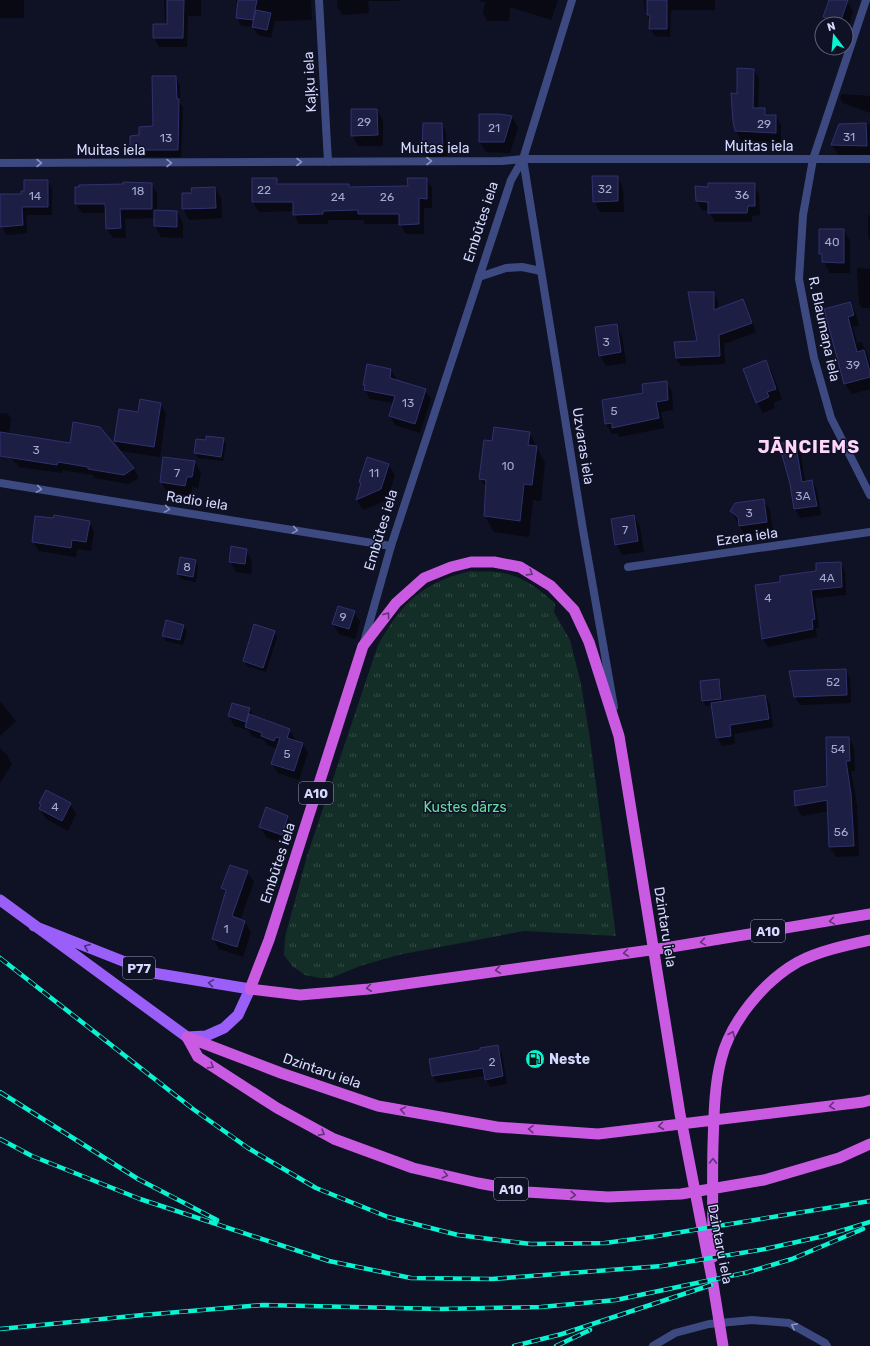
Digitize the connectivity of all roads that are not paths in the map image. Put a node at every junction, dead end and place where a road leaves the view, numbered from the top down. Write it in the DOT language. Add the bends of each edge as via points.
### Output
graph roads {
  1 [pos="318,0"];
  2 [pos="572,0"];
  3 [pos="866,0"];
  4 [pos="813,159"];
  5 [pos="870,159"];
  6 [pos="523,160"];
  7 [pos="328,162"];
  8 [pos="0,163"];
  9 [pos="541,271"];
  10 [pos="479,276"];
  11 [pos="0,483"];
  12 [pos="870,495"];
  13 [pos="870,532"];
  14 [pos="391,546"];
  15 [pos="628,567"];
  16 [pos="363,646"];
  17 [pos="619,736"];
  18 [pos="0,900"];
  19 [pos="870,914"];
  20 [pos="34,926"];
  21 [pos="870,940"];
  22 [pos="250,989"];
  23 [pos="187,1037"];
  24 [pos="870,1100"];
  25 [pos="870,1144"];
  26 [pos="713,1284"];
  27 [pos="653,1346"];
  28 [pos="723,1346"];
  29 [pos="827,1346"];
  1 -- 7 [label="street, Kaļķu iela"];
  2 -- 6 [label="street, Embūtes iela"];
  3 -- 4 [label="street, R. Blaumaņa iela"];
  4 -- 5 [label="street, Muitas iela"];
  4 -- 6 [label="street, Muitas iela"];
  4 -- 12 [label="street, R. Blaumaņa iela" via="803,215 799,279 814,358 831,418"];
  7 -- 6 [label="street, Muitas iela, one-way"];
  6 -- 9 [label="street, Uzvaras iela"];
  6 -- 10 [label="street, Embūtes iela" via="511,180"];
  8 -- 7 [label="street, Muitas iela, one-way"];
  9 -- 10 [label="street" via="522,267 506,268"];
  9 -- 17 [label="street, Uzvaras iela"];
  10 -- 14 [label="street, Embūtes iela"];
  11 -- 14 [label="street, Radio iela, one-way"];
  13 -- 15 [label="street, Ezera iela"];
  14 -- 16 [label="street, Embūtes iela"];
  16 -- 17 [label="highway, A10, one-way" via="396,603 424,578 471,562 494,562 520,567 551,586 574,610 589,642"];
  16 -- 22 [label="highway, Embūtes iela / A10" via="269,940"];
  17 -- 26 [label="highway, Dzintaru iela / A10" via="680,1114"];
  18 -- 20 [label="main road, Dzintaru iela / P77"];
  19 -- 22 [label="highway, A10, one-way" via="665,948 369,989 300,995"];
  22 -- 20 [label="main road, P77, one-way" via="153,974"];
  20 -- 23 [label="main road, Dzintaru iela / P77"];
  26 -- 21 [label="highway, A10, one-way" via="714,1098 721,1059 734,1028 750,1004 772,981 798,962 835,948"];
  22 -- 23 [label="main road, Embūtes iela" via="238,1015 224,1028 206,1036"];
  24 -- 23 [label="highway, Dzintaru iela, one-way" via="598,1134 496,1126 378,1106"];
  23 -- 25 [label="highway, A10, one-way" via="198,1057 277,1108 334,1139 413,1168 478,1184 527,1192 608,1197 681,1194 764,1180 840,1158"];
  26 -- 28 [label="highway, Dzintaru iela / A10"];
  29 -- 27 [label="street, one-way" via="789,1323 752,1320 709,1324 675,1333"];
}
